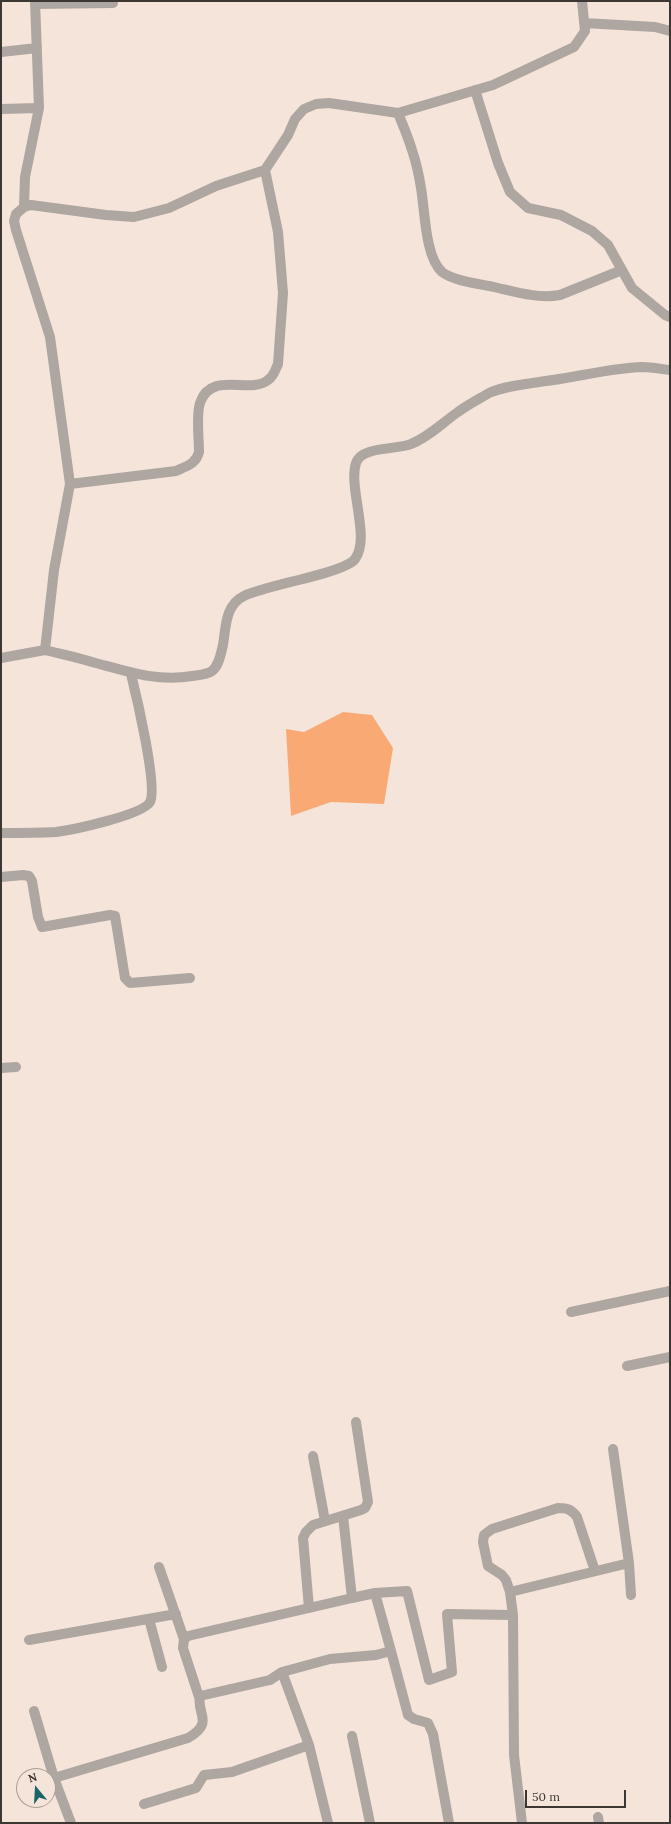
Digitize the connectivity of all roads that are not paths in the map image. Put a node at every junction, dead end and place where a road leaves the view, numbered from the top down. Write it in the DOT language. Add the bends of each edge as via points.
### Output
graph roads {
  1 [pos="582,1"];
  2 [pos="35,2"];
  3 [pos="112,3"];
  4 [pos="584,23"];
  5 [pos="670,31"];
  6 [pos="37,48"];
  7 [pos="1,52"];
  8 [pos="475,90"];
  9 [pos="39,108"];
  10 [pos="1,109"];
  11 [pos="398,113"];
  12 [pos="265,170"];
  13 [pos="24,207"];
  14 [pos="622,270"];
  15 [pos="670,317"];
  16 [pos="670,370"];
  17 [pos="70,484"];
  18 [pos="45,650"];
  19 [pos="1,658"];
  20 [pos="131,674"];
  21 [pos="1,833"];
  22 [pos="1,877"];
  23 [pos="190,978"];
  24 [pos="16,1067"];
  25 [pos="1,1068"];
  26 [pos="670,1291"];
  27 [pos="571,1312"];
  28 [pos="670,1357"];
  29 [pos="627,1366"];
  30 [pos="356,1422"];
  31 [pos="613,1449"];
  32 [pos="313,1456"];
  33 [pos="343,1516"];
  34 [pos="325,1521"];
  35 [pos="628,1562"];
  36 [pos="159,1567"];
  37 [pos="595,1571"];
  38 [pos="510,1592"];
  39 [pos="375,1594"];
  40 [pos="631,1595"];
  41 [pos="352,1598"];
  42 [pos="309,1608"];
  43 [pos="176,1614"];
  44 [pos="513,1614"];
  45 [pos="149,1619"];
  46 [pos="184,1639"];
  47 [pos="29,1640"];
  48 [pos="391,1651"];
  49 [pos="162,1667"];
  50 [pos="282,1672"];
  51 [pos="199,1697"];
  52 [pos="34,1711"];
  53 [pos="352,1736"];
  54 [pos="309,1745"];
  55 [pos="51,1768"];
  56 [pos="56,1777"];
  57 [pos="56,1783"];
  58 [pos="144,1804"];
  59 [pos="71,1823"];
  60 [pos="328,1823"];
  61 [pos="370,1823"];
  62 [pos="449,1823"];
  63 [pos="522,1823"];
  1 -- 4 [label="street"];
  2 -- 3 [label="street"];
  2 -- 6 [label="street"];
  4 -- 5 [label="street" via="655,26"];
  4 -- 8 [label="street" via="585,31 574,47 493,85"];
  6 -- 7 [label="street"];
  6 -- 9 [label="street"];
  8 -- 11 [label="street"];
  8 -- 14 [label="street" via="510,192 528,208 560,215 592,231 608,245"];
  9 -- 10 [label="street"];
  9 -- 13 [label="street" via="25,177"];
  11 -- 12 [label="street" via="329,103 316,104 304,109 295,119"];
  11 -- 14 [label="street" via="412,149 431,253 443,273 488,286 550,297"];
  12 -- 13 [label="street" via="216,186 169,208 134,217 31,205"];
  12 -- 17 [label="street" via="278,232 283,293 278,364 273,375 267,381 256,385 225,384 212,388 206,394 200,403 199,452 197,459 191,464 176,471"];
  13 -- 17 [label="street" via="16,214 14,221 50,337"];
  14 -- 15 [label="street" via="632,288"];
  16 -- 20 [label="street" via="625,368 492,392 410,445 361,455 356,462 355,475 360,553 354,562 344,568 276,584 235,602 228,613 222,647 212,671 184,678"];
  17 -- 18 [label="street" via="54,570"];
  18 -- 19 [label="street"];
  18 -- 20 [label="street"];
  20 -- 21 [label="street" via="153,784 150,803 143,809 113,819 58,832"];
  22 -- 23 [label="street" via="29,876 42,927 115,916 124,978 130,983"];
  24 -- 25 [label="street"];
  26 -- 27 [label="street"];
  28 -- 29 [label="street"];
  30 -- 33 [label="street" via="368,1502 365,1508"];
  31 -- 35 [label="street"];
  32 -- 34 [label="street"];
  33 -- 34 [label="street"];
  33 -- 41 [label="street"];
  34 -- 42 [label="street" via="313,1525 303,1538"];
  35 -- 37 [label="street"];
  35 -- 40 [label="street"];
  36 -- 43 [label="street"];
  37 -- 38 [label="street"];
  37 -- 38 [label="street" via="577,1517 573,1511 558,1508 492,1529 484,1535 488,1566 502,1575"];
  38 -- 44 [label="street"];
  39 -- 41 [label="street"];
  39 -- 44 [label="street" via="406,1592 429,1680 452,1672 447,1614"];
  39 -- 48 [label="street"];
  41 -- 42 [label="street"];
  42 -- 46 [label="street"];
  43 -- 45 [label="street"];
  43 -- 46 [label="street"];
  44 -- 63 [label="street" via="514,1755"];
  45 -- 47 [label="street"];
  45 -- 49 [label="street"];
  46 -- 51 [label="street" via="183,1648"];
  48 -- 50 [label="street" via="376,1655 330,1659"];
  48 -- 62 [label="street" via="408,1715 428,1722 433,1734"];
  50 -- 51 [label="street" via="270,1680"];
  50 -- 54 [label="street"];
  51 -- 56 [label="street" via="203,1713 202,1726 196,1734"];
  52 -- 55 [label="street"];
  53 -- 61 [label="street"];
  54 -- 58 [label="street" via="232,1772 204,1775 196,1788"];
  54 -- 60 [label="street"];
  57 -- 59 [label="street"];
}
